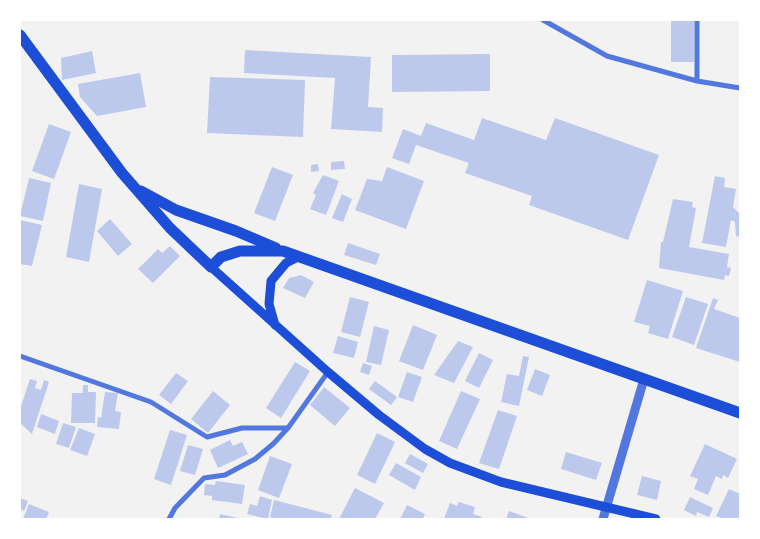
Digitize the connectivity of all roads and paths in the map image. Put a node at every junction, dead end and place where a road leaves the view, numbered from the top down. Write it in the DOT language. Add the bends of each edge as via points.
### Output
graph roads {
  1 [pos="543,20"];
  2 [pos="697,20"];
  3 [pos="20,35"];
  4 [pos="697,81"];
  5 [pos="740,88"];
  6 [pos="133,187"];
  7 [pos="282,251"];
  8 [pos="298,257"];
  9 [pos="211,267"];
  10 [pos="276,326"];
  11 [pos="20,356"];
  12 [pos="328,372"];
  13 [pos="644,379"];
  14 [pos="740,413"];
  15 [pos="288,428"];
  16 [pos="606,508"];
  17 [pos="169,519"];
  18 [pos="603,519"];
  19 [pos="656,519"];
  1 -- 4 [label="street" via="607,56"];
  2 -- 4 [label="street"];
  3 -- 6 [label="highway"];
  4 -- 5 [label="street"];
  6 -- 7 [label="highway" via="176,210 236,230"];
  6 -- 9 [label="highway"];
  7 -- 8 [label="highway"];
  7 -- 9 [label="highway" via="240,251 222,257"];
  8 -- 10 [label="main road" via="286,263 271,281 269,304"];
  8 -- 13 [label="highway"];
  9 -- 10 [label="main road"];
  10 -- 12 [label="main road"];
  11 -- 15 [label="street" via="150,402 207,437 242,428"];
  12 -- 15 [label="street"];
  12 -- 16 [label="main road" via="410,438 450,462 501,482"];
  13 -- 14 [label="highway"];
  13 -- 16 [label="street"];
  15 -- 17 [label="street" via="255,459 225,475 204,478 175,508"];
  16 -- 18 [label="street"];
  16 -- 19 [label="main road"];
}
